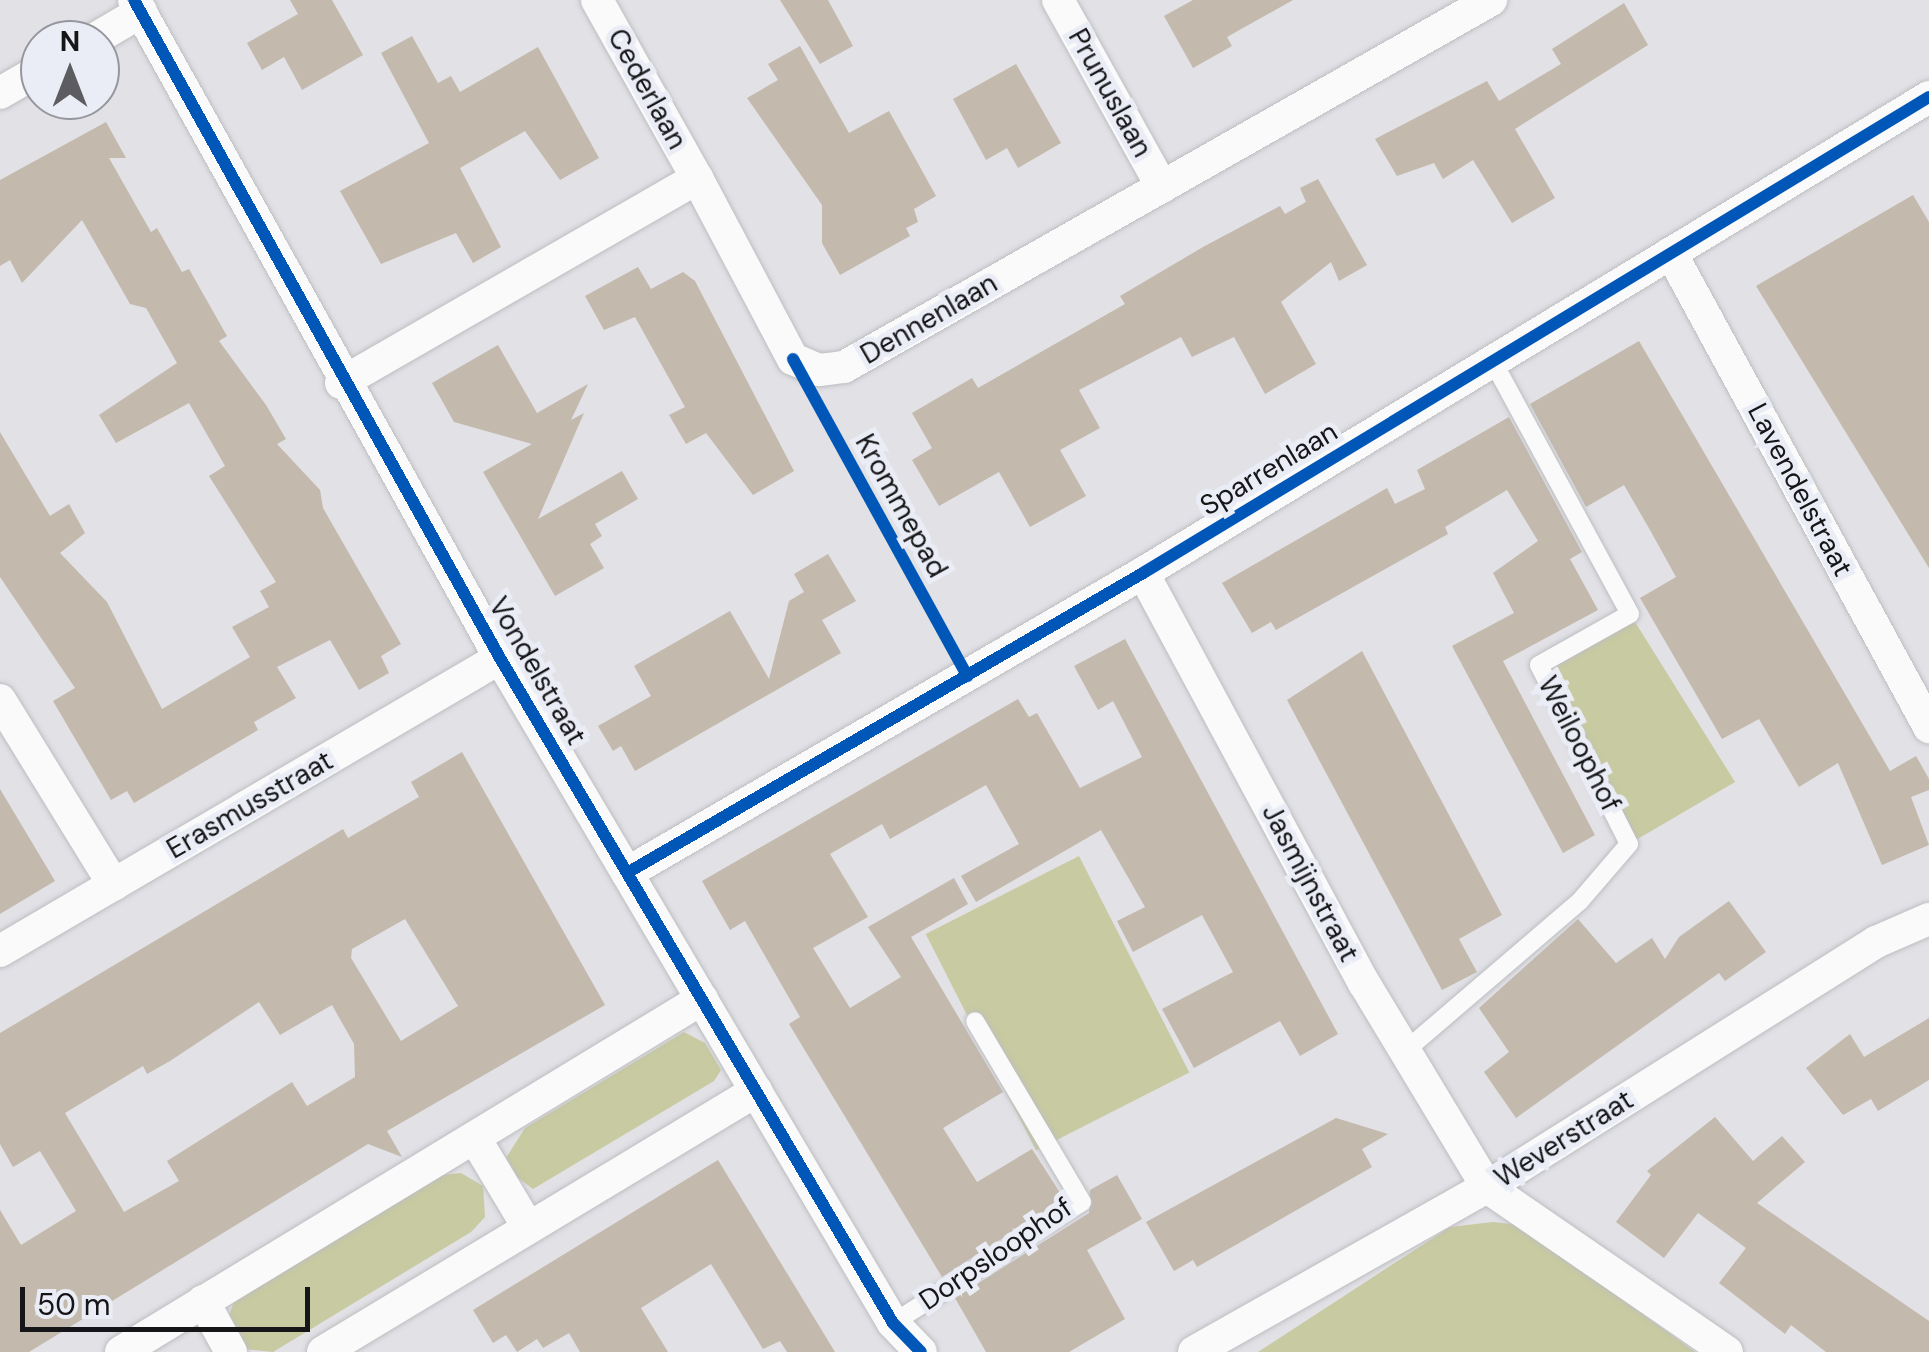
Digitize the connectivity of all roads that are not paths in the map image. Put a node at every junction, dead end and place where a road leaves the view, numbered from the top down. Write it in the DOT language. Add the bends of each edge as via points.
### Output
graph roads {
  1 [pos="597,0"];
  2 [pos="1058,0"];
  3 [pos="1491,0"];
  4 [pos="138,6"];
  5 [pos="1929,97"];
  6 [pos="697,178"];
  7 [pos="1162,187"];
  8 [pos="1671,253"];
  9 [pos="1494,363"];
  10 [pos="340,382"];
  11 [pos="1143,573"];
  12 [pos="500,658"];
  13 [pos="0,700"];
  14 [pos="1929,727"];
  15 [pos="627,873"];
  16 [pos="114,885"];
  17 [pos="1929,919"];
  18 [pos="0,951"];
  19 [pos="702,1000"];
  20 [pos="976,1021"];
  21 [pos="1405,1051"];
  22 [pos="756,1091"];
  23 [pos="476,1140"];
  24 [pos="1487,1187"];
  25 [pos="528,1227"];
  26 [pos="204,1302"];
  27 [pos="894,1323"];
  28 [pos="120,1352"];
  29 [pos="231,1352"];
  30 [pos="323,1352"];
  31 [pos="921,1352"];
  32 [pos="1194,1352"];
  33 [pos="1727,1352"];
  1 -- 6 [label="street, Cederlaan"];
  2 -- 7 [label="street, Prunuslaan"];
  3 -- 7 [label="street, Dennenlaan"];
  4 -- 10 [label="street, Vondelstraat"];
  5 -- 8 [label="street, Sparrenlaan"];
  6 -- 7 [label="street, Dennenlaan" via="792,359 819,370 844,367"];
  6 -- 10 [label="street"];
  8 -- 9 [label="street, Sparrenlaan"];
  8 -- 14 [label="street, Lavendelstraat"];
  9 -- 11 [label="street, Sparrenlaan"];
  9 -- 21 [label="lane, Weiloophof" via="1630,614 1539,665 1629,844 1580,901"];
  10 -- 12 [label="street, Vondelstraat"];
  11 -- 15 [label="street, Sparrenlaan"];
  11 -- 21 [label="street, Jasmijnstraat"];
  12 -- 15 [label="street, Vondelstraat"];
  12 -- 16 [label="street, Erasmusstraat"];
  13 -- 16 [label="street"];
  15 -- 19 [label="street, Vondelstraat"];
  16 -- 18 [label="street, Erasmusstraat"];
  17 -- 24 [label="street, Weverstraat" via="1876,942"];
  19 -- 22 [label="street, Vondelstraat"];
  19 -- 23 [label="street"];
  20 -- 27 [label="lane, Dorpsloophof" via="1082,1202"];
  21 -- 24 [label="street, Jasmijnstraat"];
  22 -- 25 [label="street"];
  22 -- 27 [label="street, Vondelstraat"];
  23 -- 25 [label="street"];
  23 -- 26 [label="street"];
  24 -- 32 [label="street, Weverstraat"];
  24 -- 33 [label="street"];
  25 -- 30 [label="street"];
  26 -- 28 [label="street"];
  26 -- 29 [label="street"];
  27 -- 31 [label="street, Vondelstraat"];
}
